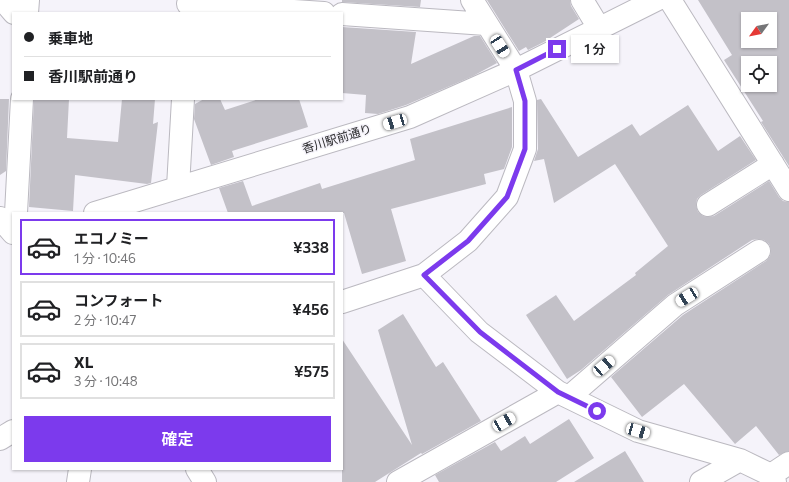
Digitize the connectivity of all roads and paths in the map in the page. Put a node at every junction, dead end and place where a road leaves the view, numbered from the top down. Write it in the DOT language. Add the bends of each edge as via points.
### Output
graph roads {
  1 [pos="3,0"];
  2 [pos="28,0"];
  3 [pos="472,0"];
  4 [pos="582,0"];
  5 [pos="656,0"];
  6 [pos="670,0"];
  7 [pos="188,6"];
  8 [pos="13,12"];
  9 [pos="28,12"];
  10 [pos="305,12"];
  11 [pos="343,14"];
  12 [pos="486,24"];
  13 [pos="599,28"];
  14 [pos="516,70"];
  15 [pos="22,100"];
  16 [pos="183,100"];
  17 [pos="773,164"];
  18 [pos="178,187"];
  19 [pos="789,190"];
  20 [pos="708,205"];
  21 [pos="16,212"];
  22 [pos="98,212"];
  23 [pos="0,218"];
  24 [pos="12,233"];
  25 [pos="12,234"];
  26 [pos="0,239"];
  27 [pos="759,251"];
  28 [pos="424,275"];
  29 [pos="343,302"];
  30 [pos="563,394"];
  31 [pos="12,432"];
  32 [pos="0,439"];
  33 [pos="740,460"];
  34 [pos="789,463"];
  35 [pos="80,470"];
  36 [pos="198,470"];
  37 [pos="773,478"];
  38 [pos="78,482"];
  39 [pos="205,482"];
  40 [pos="398,482"];
  41 [pos="701,482"];
  1 -- 8 [label="street"];
  2 -- 9 [label="street"];
  3 -- 12 [label="street"];
  4 -- 13 [label="street"];
  5 -- 13 [label="street, 香川駅前通り"];
  6 -- 17 [label="street"];
  7 -- 10 [label="street"];
  11 -- 12 [label="street"];
  12 -- 14 [label="street"];
  13 -- 14 [label="street, 香川駅前通り"];
  14 -- 18 [label="street, 香川駅前通り" via="410,117"];
  14 -- 28 [label="street" via="525,101 525,149 507,197 468,241"];
  15 -- 21 [label="street"];
  16 -- 18 [label="street"];
  17 -- 19 [label="street"];
  17 -- 20 [label="street"];
  18 -- 22 [label="street, 香川駅前通り"];
  23 -- 24 [label="street"];
  25 -- 26 [label="street"];
  27 -- 30 [label="street" via="675,305"];
  28 -- 29 [label="street"];
  28 -- 30 [label="street" via="480,332"];
  30 -- 33 [label="street" via="638,431"];
  30 -- 40 [label="street"];
  31 -- 32 [label="street"];
  33 -- 37 [label="street"];
  33 -- 41 [label="street"];
  34 -- 37 [label="street"];
  35 -- 38 [label="street"];
  36 -- 39 [label="street"];
}
